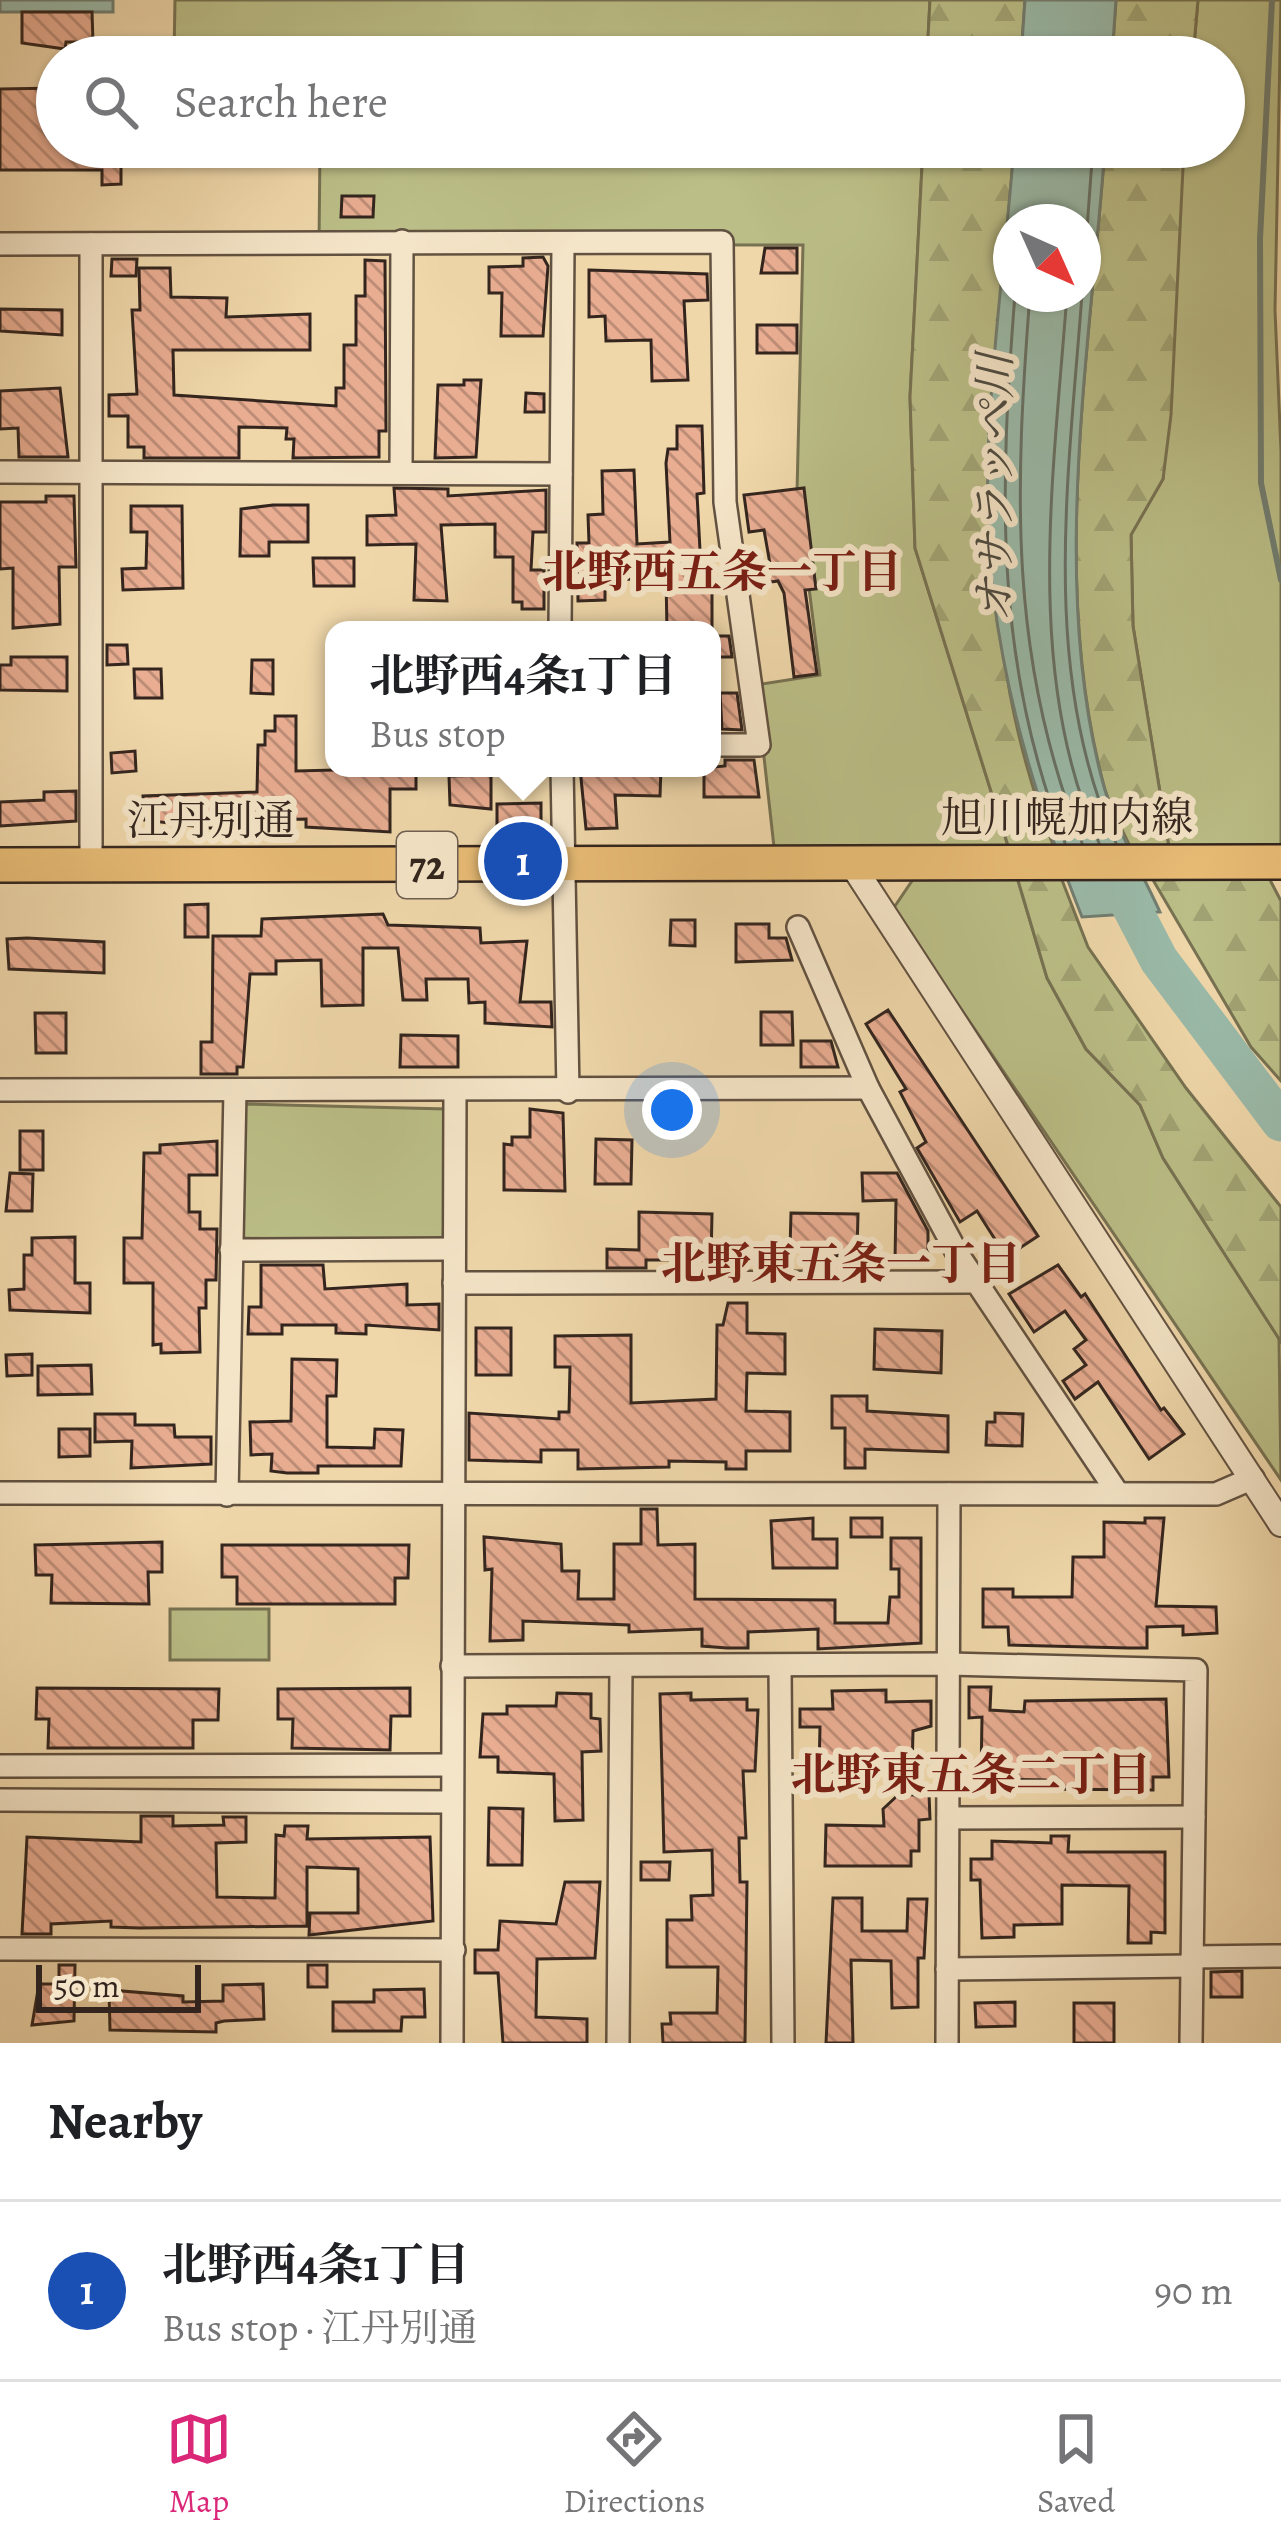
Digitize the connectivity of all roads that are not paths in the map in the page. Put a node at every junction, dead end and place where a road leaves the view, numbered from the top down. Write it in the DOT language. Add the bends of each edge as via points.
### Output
graph roads {
  1 [pos="402,242"];
  2 [pos="0,244"];
  3 [pos="91,244"];
  4 [pos="563,244"];
  5 [pos="92,471"];
  6 [pos="0,472"];
  7 [pos="401,472"];
  8 [pos="561,474"];
  9 [pos="560,621"];
  10 [pos="721,745"];
  11 [pos="562,777"];
  12 [pos="1281,862"];
  13 [pos="0,865"];
  14 [pos="91,865"];
  15 [pos="563,865"];
  16 [pos="853,866"];
  17 [pos="798,927"];
  18 [pos="868,1088"];
  19 [pos="0,1090"];
  20 [pos="235,1090"];
  21 [pos="455,1090"];
  22 [pos="568,1092"];
  23 [pos="453,1249"];
  24 [pos="231,1250"];
  25 [pos="975,1282"];
  26 [pos="454,1283"];
  27 [pos="1253,1478"];
  28 [pos="1117,1492"];
  29 [pos="0,1493"];
  30 [pos="949,1494"];
  31 [pos="227,1495"];
  32 [pos="452,1496"];
  33 [pos="1281,1524"];
  34 [pos="949,1664"];
  35 [pos="452,1666"];
  36 [pos="621,1666"];
  37 [pos="780,1667"];
  38 [pos="452,1765"];
  39 [pos="0,1766"];
  40 [pos="0,1800"];
  41 [pos="451,1802"];
  42 [pos="1194,1817"];
  43 [pos="948,1818"];
  44 [pos="0,1949"];
  45 [pos="454,1950"];
  46 [pos="1281,1956"];
  47 [pos="1192,1962"];
  48 [pos="946,1969"];
  49 [pos="452,2043"];
  50 [pos="618,2043"];
  51 [pos="782,2043"];
  52 [pos="947,2043"];
  53 [pos="1191,2043"];
  1 -- 3 [label="street"];
  1 -- 4 [label="street"];
  1 -- 7 [label="street"];
  2 -- 3 [label="street"];
  3 -- 5 [label="street"];
  4 -- 8 [label="street"];
  4 -- 10 [label="street" via="722,242 724,502 759,745"];
  5 -- 6 [label="street"];
  5 -- 7 [label="street"];
  5 -- 14 [label="street"];
  7 -- 8 [label="street"];
  8 -- 9 [label="street"];
  11 -- 15 [label="street"];
  12 -- 16 [label="main road, 旭川幌加内線 / 72"];
  13 -- 14 [label="main road, 江丹別通 / 72"];
  14 -- 15 [label="main road, 江丹別通 / 72"];
  15 -- 16 [label="main road, 江丹別通 / 72"];
  15 -- 22 [label="street"];
  16 -- 27 [label="street"];
  17 -- 18 [label="street"];
  18 -- 22 [label="street"];
  18 -- 25 [label="street"];
  19 -- 20 [label="street"];
  20 -- 21 [label="street"];
  20 -- 24 [label="street"];
  21 -- 22 [label="street"];
  21 -- 23 [label="street"];
  23 -- 24 [label="street"];
  23 -- 26 [label="street"];
  24 -- 31 [label="street"];
  25 -- 26 [label="street"];
  25 -- 28 [label="street"];
  26 -- 32 [label="street"];
  27 -- 28 [label="street" via="1216,1494"];
  27 -- 33 [label="street"];
  28 -- 30 [label="street"];
  29 -- 31 [label="street"];
  30 -- 32 [label="street"];
  30 -- 34 [label="street"];
  31 -- 32 [label="street"];
  32 -- 35 [label="street"];
  34 -- 37 [label="street"];
  34 -- 42 [label="street" via="1196,1670"];
  34 -- 43 [label="street"];
  35 -- 36 [label="street"];
  35 -- 38 [label="street"];
  36 -- 37 [label="street"];
  36 -- 50 [label="street"];
  37 -- 51 [label="street"];
  38 -- 39 [label="street"];
  38 -- 41 [label="street"];
  40 -- 41 [label="street"];
  41 -- 45 [label="street"];
  42 -- 43 [label="street"];
  42 -- 47 [label="street"];
  43 -- 48 [label="street"];
  44 -- 45 [label="street"];
  45 -- 49 [label="street"];
  46 -- 47 [label="street"];
  47 -- 48 [label="street"];
  47 -- 53 [label="street"];
  48 -- 52 [label="street"];
}
